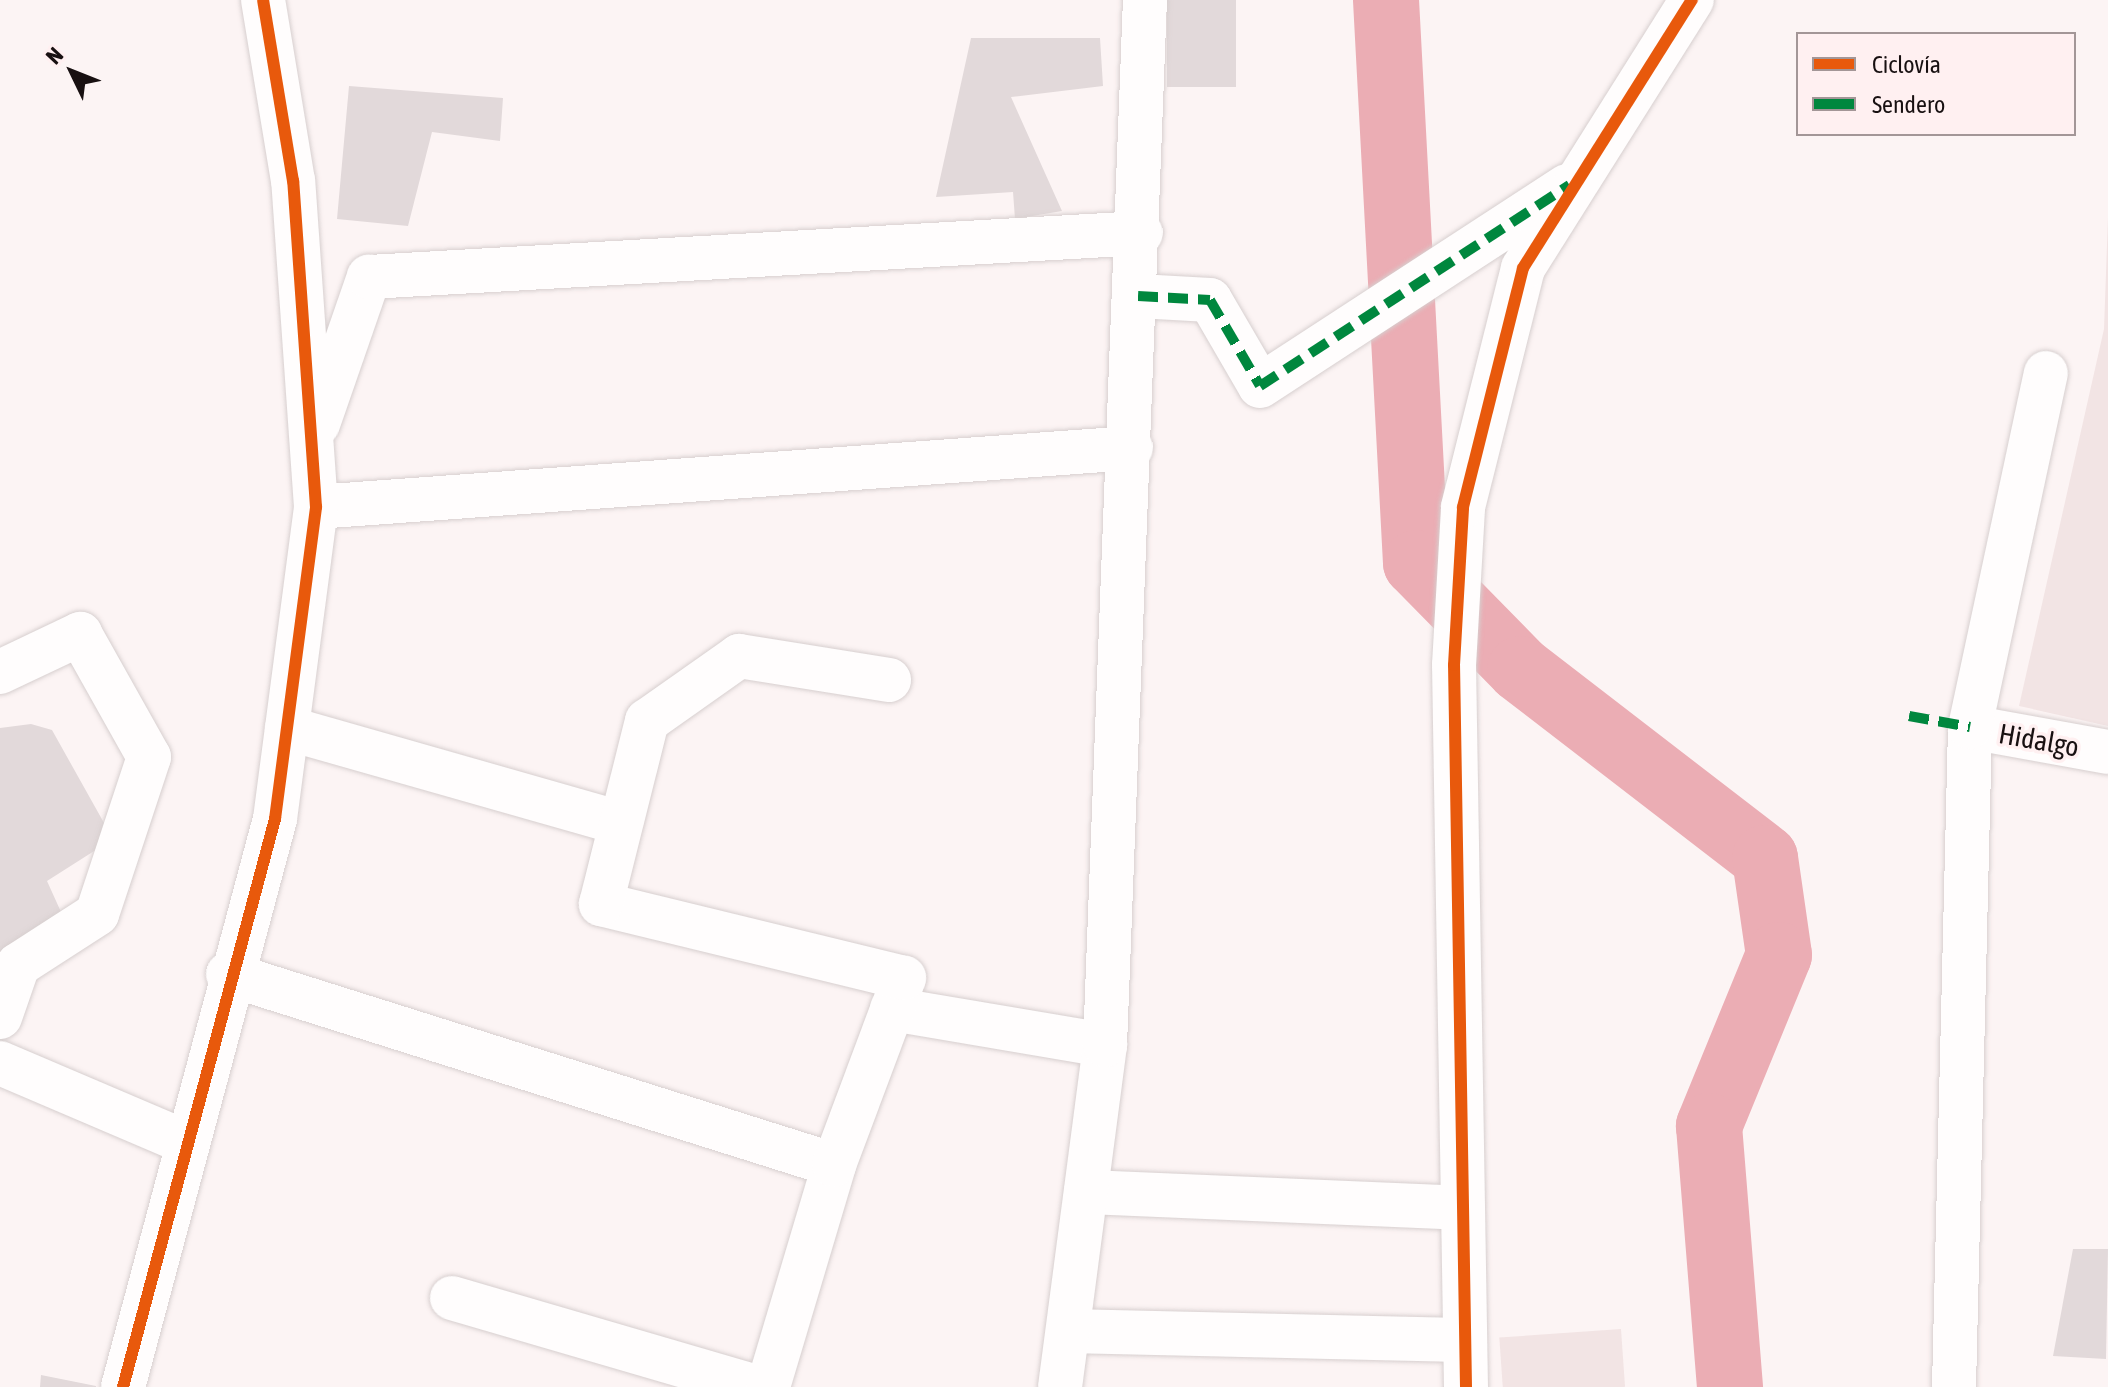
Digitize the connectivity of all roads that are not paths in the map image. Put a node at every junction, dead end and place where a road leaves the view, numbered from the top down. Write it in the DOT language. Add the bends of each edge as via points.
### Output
graph roads {
  1 [pos="263,0"];
  2 [pos="1145,0"];
  3 [pos="1692,0"];
  4 [pos="1569,185"];
  5 [pos="1141,233"];
  6 [pos="1138,296"];
  7 [pos="2046,373"];
  8 [pos="312,441"];
  9 [pos="1131,448"];
  10 [pos="316,507"];
  11 [pos="0,672"];
  12 [pos="889,680"];
  13 [pos="1970,727"];
  14 [pos="287,728"];
  15 [pos="2108,752"];
  16 [pos="621,823"];
  17 [pos="228,974"];
  18 [pos="892,1009"];
  19 [pos="0,1017"];
  20 [pos="1105,1045"];
  21 [pos="0,1063"];
  22 [pos="185,1142"];
  23 [pos="834,1165"];
  24 [pos="1086,1192"];
  25 [pos="1462,1208"];
  26 [pos="452,1298"];
  27 [pos="1068,1331"];
  28 [pos="1461,1340"];
  29 [pos="123,1387"];
  30 [pos="757,1387"];
  31 [pos="768,1387"];
  32 [pos="1060,1387"];
  33 [pos="1466,1387"];
  34 [pos="1954,1387"];
  1 -- 8 [label="street" via="293,181"];
  2 -- 5 [label="street"];
  3 -- 4 [label="street"];
  4 -- 6 [label="street" via="1260,386 1210,300"];
  4 -- 25 [label="street" via="1523,268 1463,507 1454,665"];
  5 -- 6 [label="street"];
  5 -- 8 [label="street" via="369,277"];
  6 -- 9 [label="street"];
  7 -- 13 [label="street"];
  8 -- 10 [label="street"];
  9 -- 10 [label="street"];
  9 -- 20 [label="street"];
  10 -- 14 [label="street"];
  11 -- 19 [label="street" via="80,634 149,757 97,914 18,965"];
  12 -- 16 [label="street" via="739,656 647,721"];
  13 -- 15 [label="street, Hidalgo"];
  13 -- 34 [label="street"];
  14 -- 16 [label="street"];
  14 -- 17 [label="street" via="275,819"];
  16 -- 18 [label="street" via="601,904 904,978"];
  17 -- 22 [label="street"];
  17 -- 23 [label="street"];
  18 -- 20 [label="street"];
  18 -- 23 [label="street"];
  20 -- 24 [label="street"];
  21 -- 22 [label="street"];
  22 -- 29 [label="street"];
  23 -- 31 [label="street"];
  24 -- 25 [label="street"];
  24 -- 27 [label="street"];
  25 -- 28 [label="street"];
  26 -- 30 [label="street"];
  27 -- 28 [label="street"];
  27 -- 32 [label="street"];
  28 -- 33 [label="street"];
}
